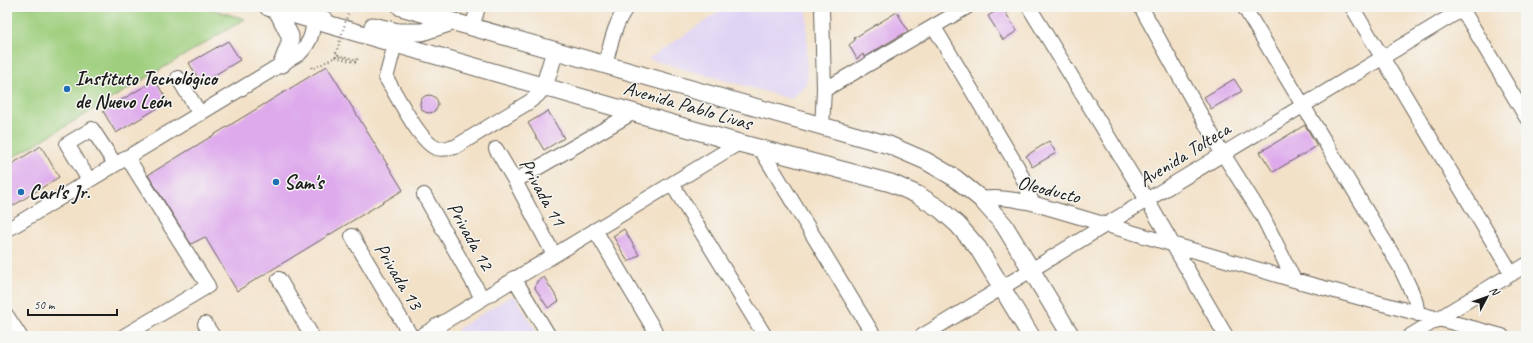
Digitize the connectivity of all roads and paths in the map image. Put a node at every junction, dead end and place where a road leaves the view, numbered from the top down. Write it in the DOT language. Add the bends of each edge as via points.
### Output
graph roads {
  1 [pos="350,7"];
  2 [pos="401,7"];
  3 [pos="478,7"];
  4 [pos="627,7"];
  5 [pos="822,7"];
  6 [pos="1029,7"];
  7 [pos="1141,7"];
  8 [pos="1244,7"];
  9 [pos="1352,7"];
  10 [pos="273,8"];
  11 [pos="1463,8"];
  12 [pos="958,9"];
  13 [pos="316,14"];
  14 [pos="452,22"];
  15 [pos="934,27"];
  16 [pos="472,28"];
  17 [pos="395,44"];
  18 [pos="554,51"];
  19 [pos="335,57"];
  20 [pos="1382,57"];
  21 [pos="357,59"];
  22 [pos="282,64"];
  23 [pos="605,65"];
  24 [pos="312,68"];
  25 [pos="178,78"];
  26 [pos="544,87"];
  27 [pos="824,90"];
  28 [pos="1302,105"];
  29 [pos="634,112"];
  30 [pos="200,114"];
  31 [pos="1526,116"];
  32 [pos="822,128"];
  33 [pos="739,143"];
  34 [pos="760,148"];
  35 [pos="496,150"];
  36 [pos="1223,153"];
  37 [pos="127,157"];
  38 [pos="115,164"];
  39 [pos="89,180"];
  40 [pos="515,181"];
  41 [pos="672,184"];
  42 [pos="424,195"];
  43 [pos="981,199"];
  44 [pos="1147,200"];
  45 [pos="1032,203"];
  46 [pos="1107,225"];
  47 [pos="7,230"];
  48 [pos="595,230"];
  49 [pos="352,236"];
  50 [pos="1173,246"];
  51 [pos="554,254"];
  52 [pos="1526,265"];
  53 [pos="1032,270"];
  54 [pos="1512,274"];
  55 [pos="514,278"];
  56 [pos="279,279"];
  57 [pos="1294,280"];
  58 [pos="1003,288"];
  59 [pos="482,298"];
  60 [pos="1418,314"];
  61 [pos="7,316"];
  62 [pos="1437,319"];
  63 [pos="205,324"];
  64 [pos="439,331"];
  65 [pos="20,336"];
  66 [pos="124,336"];
  67 [pos="213,336"];
  68 [pos="312,336"];
  69 [pos="411,336"];
  70 [pos="421,336"];
  71 [pos="549,336"];
  72 [pos="658,336"];
  73 [pos="765,336"];
  74 [pos="874,336"];
  75 [pos="922,336"];
  76 [pos="1031,336"];
  77 [pos="1071,336"];
  78 [pos="1226,336"];
  79 [pos="1410,336"];
  80 [pos="1502,336"];
  1 -- 19 [label="path, bridge"];
  2 -- 14 [label="main road, Avenida Pablo Livas"];
  3 -- 16 [label="street"];
  4 -- 23 [label="street" via="615,30"];
  5 -- 27 [label="street"];
  6 -- 44 [label="street"];
  7 -- 36 [label="street"];
  8 -- 28 [label="street"];
  9 -- 20 [label="street"];
  10 -- 13 [label="main road, Avenida Pablo Livas"];
  10 -- 22 [label="main road" via="290,36"];
  11 -- 20 [label="street, Avenida Tolteca"];
  11 -- 31 [label="street"];
  12 -- 15 [label="street"];
  13 -- 14 [label="main road" via="408,33 422,32"];
  13 -- 17 [label="main road, Avenida Pablo Livas"];
  13 -- 22 [label="street" via="308,46"];
  14 -- 16 [label="main road, Avenida Pablo Livas"];
  15 -- 27 [label="street"];
  15 -- 45 [label="street" via="1017,166"];
  16 -- 18 [label="main road, Avenida Pablo Livas"];
  17 -- 26 [label="main road, Avenida Pablo Livas"];
  17 -- 26 [label="street" via="386,78 422,138 437,148 454,147 530,102"];
  18 -- 23 [label="main road, Avenida Pablo Livas"];
  18 -- 26 [label="main road"];
  19 -- 21 [label="path" via="357,63 338,55"];
  19 -- 24 [label="path"];
  20 -- 28 [label="street, Avenida Tolteca"];
  20 -- 54 [label="street"];
  22 -- 30 [label="street"];
  23 -- 32 [label="main road, Avenida Pablo Livas"];
  25 -- 30 [label="street"];
  26 -- 29 [label="main road, Avenida Pablo Livas"];
  27 -- 32 [label="street"];
  28 -- 36 [label="street, Avenida Tolteca"];
  28 -- 60 [label="street" via="1400,267 1415,299"];
  29 -- 33 [label="main road, Avenida Pablo Livas"];
  29 -- 40 [label="street"];
  30 -- 37 [label="street"];
  32 -- 43 [label="main road, Avenida Pablo Livas" via="889,145 926,161 955,178"];
  33 -- 34 [label="main road, Avenida Pablo Livas"];
  33 -- 41 [label="street"];
  34 -- 58 [label="main road, Avenida Pablo Livas" via="891,183 918,195 958,225 978,248"];
  34 -- 74 [label="street"];
  35 -- 40 [label="street, Privada 11"];
  36 -- 44 [label="street, Avenida Tolteca"];
  36 -- 57 [label="street" via="1263,217"];
  37 -- 38 [label="street"];
  37 -- 66 [label="street" via="208,286"];
  38 -- 39 [label="street"];
  38 -- 39 [label="street" via="92,129 67,144"];
  39 -- 47 [label="street"];
  40 -- 51 [label="street, Privada 11"];
  41 -- 48 [label="street"];
  41 -- 73 [label="street"];
  42 -- 59 [label="street, Privada 12"];
  43 -- 45 [label="street, Oleoducto" via="1006,198"];
  43 -- 53 [label="main road, Avenida Pablo Livas" via="1004,225"];
  44 -- 46 [label="street, Avenida Tolteca"];
  44 -- 50 [label="street"];
  45 -- 46 [label="street, Oleoducto"];
  46 -- 50 [label="street, Oleoducto"];
  46 -- 53 [label="street, Avenida Tolteca"];
  48 -- 51 [label="street"];
  48 -- 72 [label="street"];
  49 -- 69 [label="street, Privada 13"];
  50 -- 57 [label="street, Oleoducto"];
  50 -- 78 [label="street"];
  51 -- 55 [label="street"];
  52 -- 54 [label="street"];
  53 -- 58 [label="street, Avenida Tolteca"];
  53 -- 77 [label="main road, Avenida Pablo Livas"];
  54 -- 62 [label="street"];
  55 -- 59 [label="street"];
  55 -- 71 [label="street"];
  56 -- 68 [label="street"];
  57 -- 60 [label="street, Oleoducto"];
  58 -- 75 [label="street, Avenida Tolteca"];
  58 -- 76 [label="main road, Avenida Pablo Livas"];
  59 -- 64 [label="street"];
  60 -- 62 [label="street, Oleoducto"];
  61 -- 65 [label="street"];
  62 -- 79 [label="street"];
  62 -- 80 [label="street, Oleoducto"];
  63 -- 67 [label="street"];
  64 -- 70 [label="street"];
}
